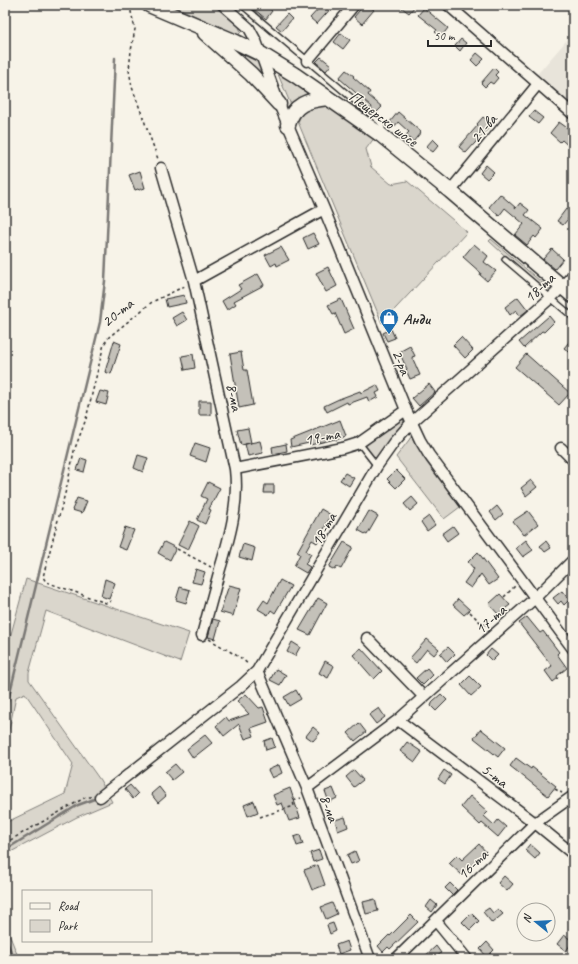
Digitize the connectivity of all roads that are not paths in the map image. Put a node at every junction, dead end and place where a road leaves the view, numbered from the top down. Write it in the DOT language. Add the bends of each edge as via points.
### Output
graph roads {
  1 [pos="149,5"];
  2 [pos="223,5"];
  3 [pos="242,5"];
  4 [pos="354,5"];
  5 [pos="448,5"];
  6 [pos="191,22"];
  7 [pos="261,54"];
  8 [pos="308,61"];
  9 [pos="538,84"];
  10 [pos="328,98"];
  11 [pos="279,104"];
  12 [pos="573,114"];
  13 [pos="288,125"];
  14 [pos="381,135"];
  15 [pos="161,168"];
  16 [pos="450,191"];
  17 [pos="324,209"];
  18 [pos="504,259"];
  19 [pos="573,275"];
  20 [pos="194,281"];
  21 [pos="568,291"];
  22 [pos="551,298"];
  23 [pos="573,317"];
  24 [pos="406,410"];
  25 [pos="412,423"];
  26 [pos="358,443"];
  27 [pos="561,448"];
  28 [pos="573,460"];
  29 [pos="377,466"];
  30 [pos="235,469"];
  31 [pos="573,560"];
  32 [pos="535,598"];
  33 [pos="202,635"];
  34 [pos="367,638"];
  35 [pos="573,649"];
  36 [pos="256,671"];
  37 [pos="424,697"];
  38 [pos="398,720"];
  39 [pos="308,791"];
  40 [pos="573,796"];
  41 [pos="100,797"];
  42 [pos="535,824"];
  43 [pos="573,854"];
  44 [pos="436,920"];
  45 [pos="370,959"];
  46 [pos="396,959"];
  47 [pos="467,959"];
  1 -- 6 [label="main road, Пещерско шосе"];
  2 -- 7 [label="street, 2-ра" via="249,28"];
  3 -- 8 [label="lane"];
  4 -- 8 [label="street"];
  5 -- 9 [label="street"];
  6 -- 7 [label="main road, Пещерско шосе"];
  6 -- 11 [label="main road" via="232,56"];
  7 -- 10 [label="main road, Пещерско шосе"];
  7 -- 11 [label="street, 2-ра"];
  8 -- 14 [label="lane" via="379,121 383,130"];
  9 -- 12 [label="street"];
  9 -- 16 [label="street, 21-ва"];
  10 -- 13 [label="main road" via="302,104 293,112"];
  10 -- 14 [label="main road, Пещерско шосе"];
  11 -- 13 [label="street, 2-ра"];
  13 -- 17 [label="street, 2-ра"];
  14 -- 16 [label="main road, Пещерско шосе"];
  15 -- 20 [label="street, 8-ма"];
  16 -- 21 [label="main road, Пещерско шосе"];
  17 -- 20 [label="street"];
  17 -- 24 [label="street, 2-ра"];
  18 -- 22 [label="lane"];
  19 -- 21 [label="street, 18-та"];
  20 -- 30 [label="street, 8-ма"];
  21 -- 22 [label="street, 18-та"];
  22 -- 23 [label="lane"];
  22 -- 25 [label="street, 18-та"];
  24 -- 25 [label="street, 2-ра"];
  24 -- 26 [label="street, 19-та"];
  25 -- 29 [label="street, 18-та"];
  25 -- 32 [label="street, 2-ра" via="429,455"];
  26 -- 29 [label="lane"];
  26 -- 30 [label="street, 19-та"];
  27 -- 28 [label="street"];
  29 -- 36 [label="street, 18-та"];
  30 -- 33 [label="street, 8-ма" via="236,508"];
  31 -- 32 [label="street, 17-та"];
  32 -- 35 [label="street, 2-ра"];
  32 -- 37 [label="street, 17-та"];
  34 -- 37 [label="street"];
  36 -- 39 [label="street, 8-ма"];
  36 -- 41 [label="street, 18-та" via="241,686"];
  37 -- 38 [label="street, 17-та"];
  38 -- 39 [label="street, 17-та"];
  38 -- 42 [label="street, 5-та"];
  39 -- 45 [label="street, 8-ма"];
  40 -- 42 [label="street, 16-та"];
  42 -- 43 [label="street, 5-та"];
  42 -- 44 [label="street, 16-та"];
  44 -- 46 [label="street, 16-та"];
  44 -- 47 [label="street"];
}
